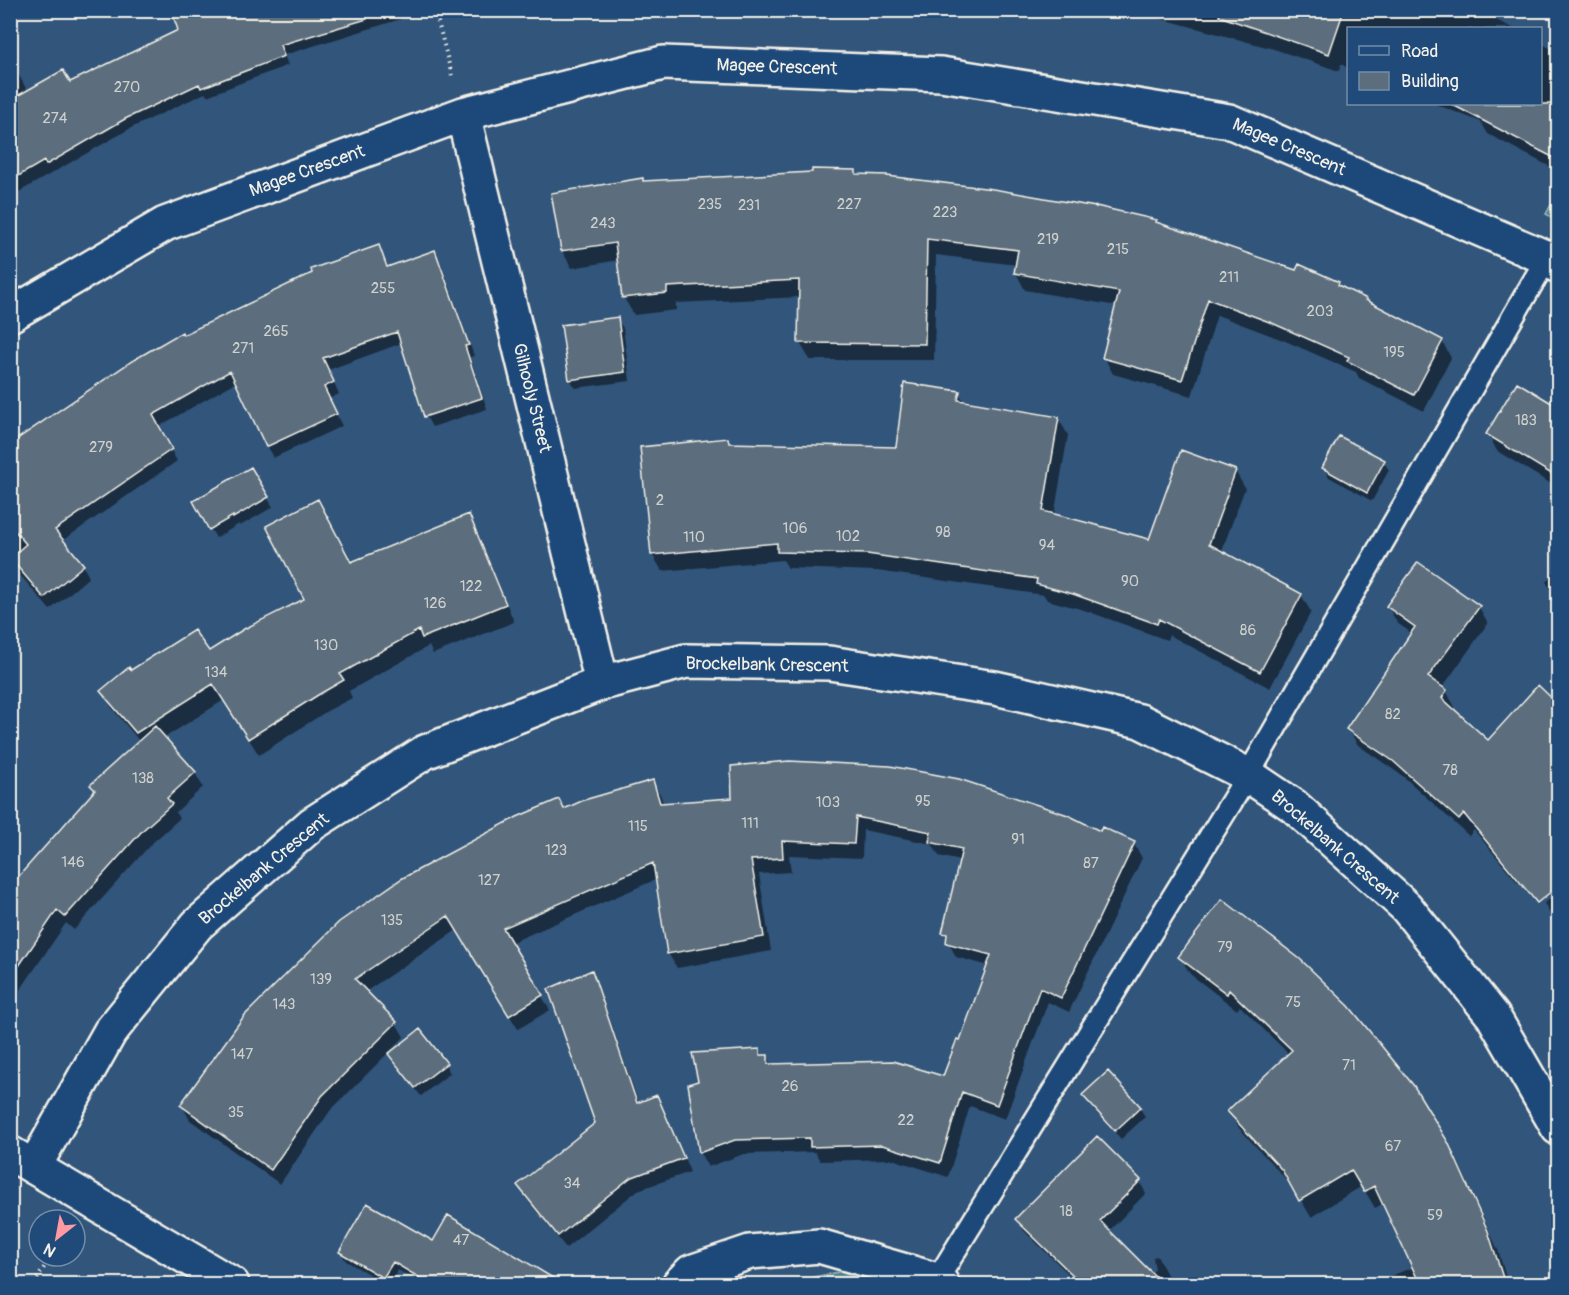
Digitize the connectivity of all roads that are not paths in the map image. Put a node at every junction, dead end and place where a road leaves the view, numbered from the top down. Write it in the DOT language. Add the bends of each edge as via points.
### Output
graph roads {
  1 [pos="462,114"];
  2 [pos="1553,262"];
  3 [pos="10,315"];
  4 [pos="602,683"];
  5 [pos="1248,775"];
  6 [pos="1558,1128"];
  7 [pos="22,1160"];
  8 [pos="940,1282"];
  9 [pos="232,1284"];
  10 [pos="679,1284"];
  1 -- 2 [label="street, Magee Crescent" via="663,63 941,74 1229,121"];
  1 -- 3 [label="street, Magee Crescent" via="165,224"];
  1 -- 4 [label="street, Gilhooly Street"];
  2 -- 5 [label="lane"];
  4 -- 5 [label="street, Brockelbank Crescent" via="686,661 830,663 995,688 1140,721"];
  4 -- 7 [label="street, Brockelbank Crescent" via="425,752 312,824 197,925 110,1032"];
  5 -- 6 [label="street, Brockelbank Crescent" via="1294,806 1406,907 1493,1016"];
  5 -- 8 [label="lane"];
  7 -- 9 [label="street"];
  8 -- 10 [label="street" via="819,1246 750,1252 691,1272"];
}
